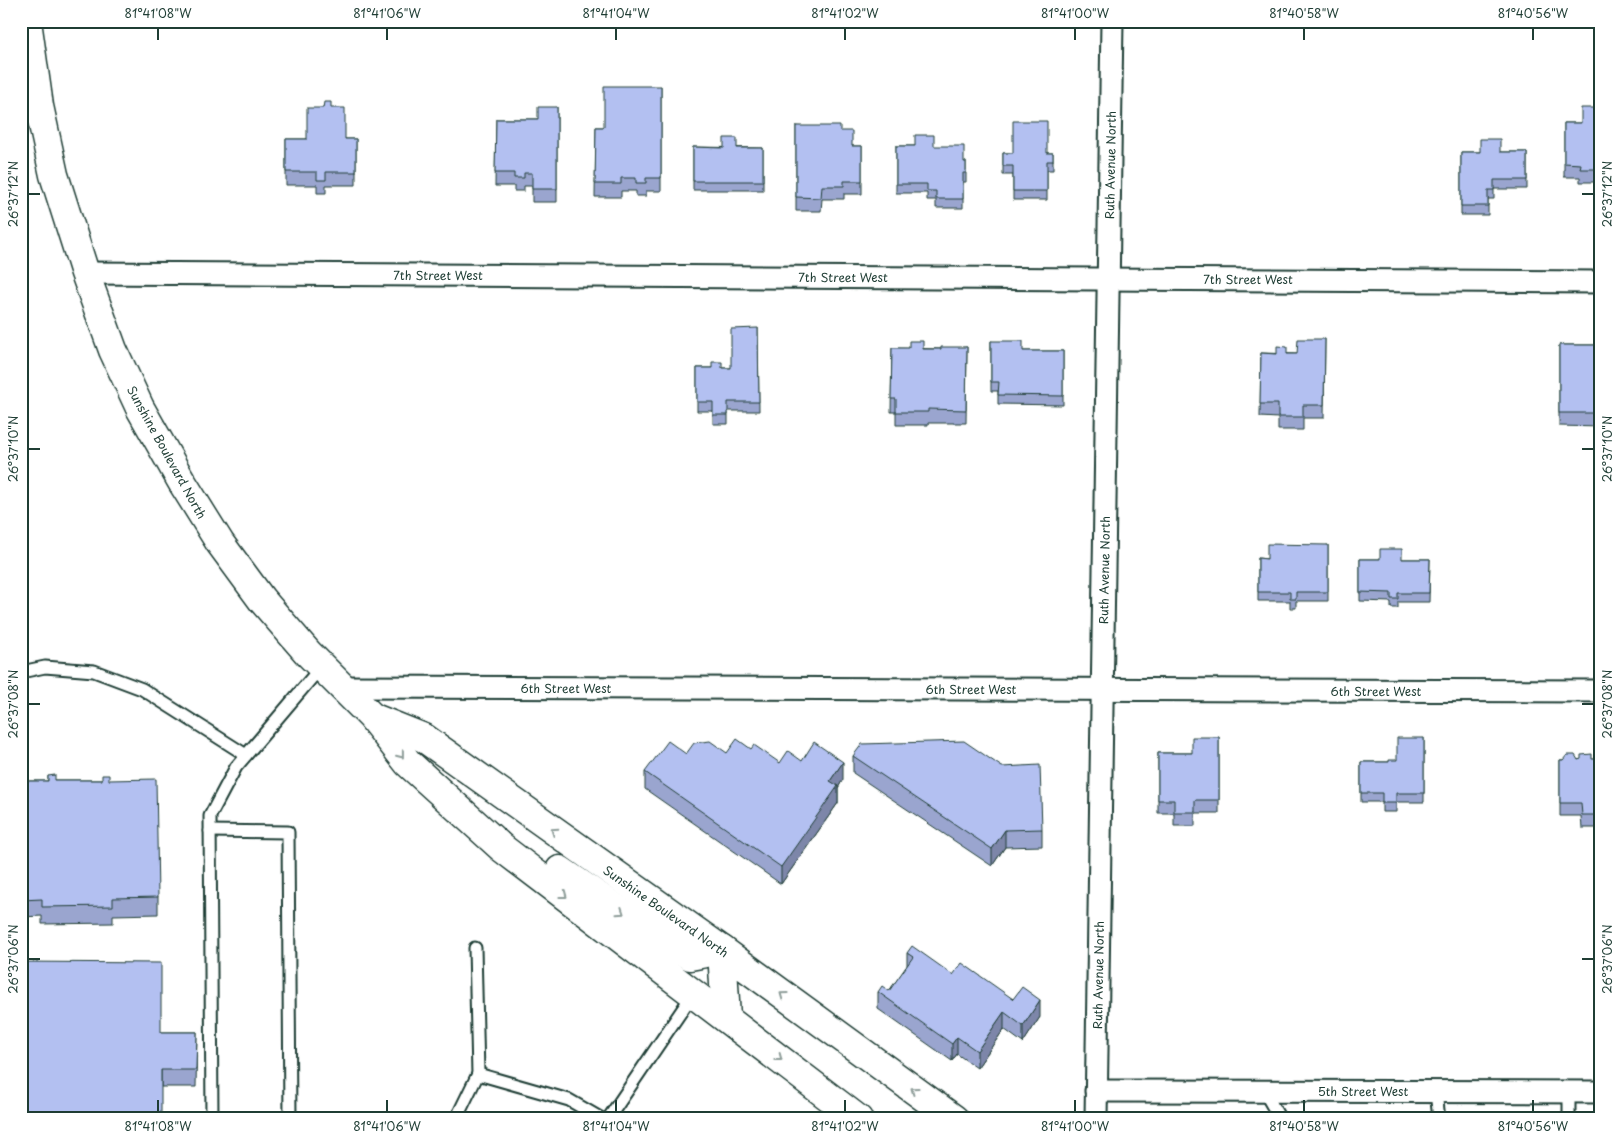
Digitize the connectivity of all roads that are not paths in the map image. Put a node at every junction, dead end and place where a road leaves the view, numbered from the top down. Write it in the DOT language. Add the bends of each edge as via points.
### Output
graph roads {
  1 [pos="27,21"];
  2 [pos="1112,21"];
  3 [pos="85,273"];
  4 [pos="1108,279"];
  5 [pos="1601,282"];
  6 [pos="322,667"];
  7 [pos="21,672"];
  8 [pos="341,687"];
  9 [pos="1102,690"];
  10 [pos="1601,691"];
  11 [pos="371,716"];
  12 [pos="246,755"];
  13 [pos="210,831"];
  14 [pos="502,848"];
  15 [pos="475,948"];
  16 [pos="722,950"];
  17 [pos="694,994"];
  18 [pos="726,1018"];
  19 [pos="478,1074"];
  20 [pos="1096,1091"];
  21 [pos="1264,1091"];
  22 [pos="1436,1092"];
  23 [pos="1569,1092"];
  24 [pos="1601,1092"];
  25 [pos="212,1119"];
  26 [pos="290,1119"];
  27 [pos="456,1119"];
  28 [pos="602,1119"];
  29 [pos="608,1119"];
  30 [pos="858,1119"];
  31 [pos="954,1119"];
  32 [pos="1096,1119"];
  33 [pos="1280,1119"];
  34 [pos="1439,1119"];
  35 [pos="1569,1119"];
  1 -- 3 [label="street, Sunshine Boulevard North" via="39,106 54,175"];
  2 -- 4 [label="street, Ruth Avenue North"];
  3 -- 4 [label="street, 7th Street West"];
  3 -- 6 [label="street, Sunshine Boulevard North" via="113,350 140,408 182,482 220,543 262,600"];
  4 -- 5 [label="street, 7th Street West"];
  4 -- 9 [label="street, Ruth Avenue North"];
  6 -- 8 [label="street, Sunshine Boulevard North"];
  6 -- 12 [label="lane"];
  7 -- 12 [label="lane" via="45,667 94,671 142,689"];
  8 -- 9 [label="street, 6th Street West"];
  8 -- 11 [label="street, Sunshine Boulevard North"];
  9 -- 10 [label="street, 6th Street West"];
  9 -- 20 [label="street, Ruth Avenue North"];
  11 -- 14 [label="street, Sunshine Boulevard North, one-way" via="408,763"];
  16 -- 11 [label="street, Sunshine Boulevard North, one-way" via="424,738"];
  12 -- 13 [label="lane" via="236,767 210,816"];
  13 -- 25 [label="lane"];
  13 -- 26 [label="lane" via="288,832"];
  14 -- 16 [label="street, one-way" via="546,860 690,956"];
  14 -- 17 [label="street, Sunshine Boulevard North, one-way"];
  15 -- 19 [label="lane"];
  16 -- 18 [label="street"];
  31 -- 16 [label="street, Sunshine Boulevard North, one-way"];
  17 -- 18 [label="street, Sunshine Boulevard North"];
  17 -- 29 [label="lane"];
  18 -- 30 [label="street, Sunshine Boulevard North, one-way"];
  19 -- 27 [label="lane"];
  19 -- 28 [label="lane" via="569,1100"];
  20 -- 21 [label="street, 5th Street West"];
  20 -- 32 [label="street, Ruth Avenue North"];
  21 -- 22 [label="street, 5th Street West"];
  21 -- 33 [label="lane"];
  22 -- 23 [label="street, 5th Street West"];
  22 -- 34 [label="lane"];
  23 -- 24 [label="street, 5th Street West"];
  23 -- 35 [label="lane"];
}
